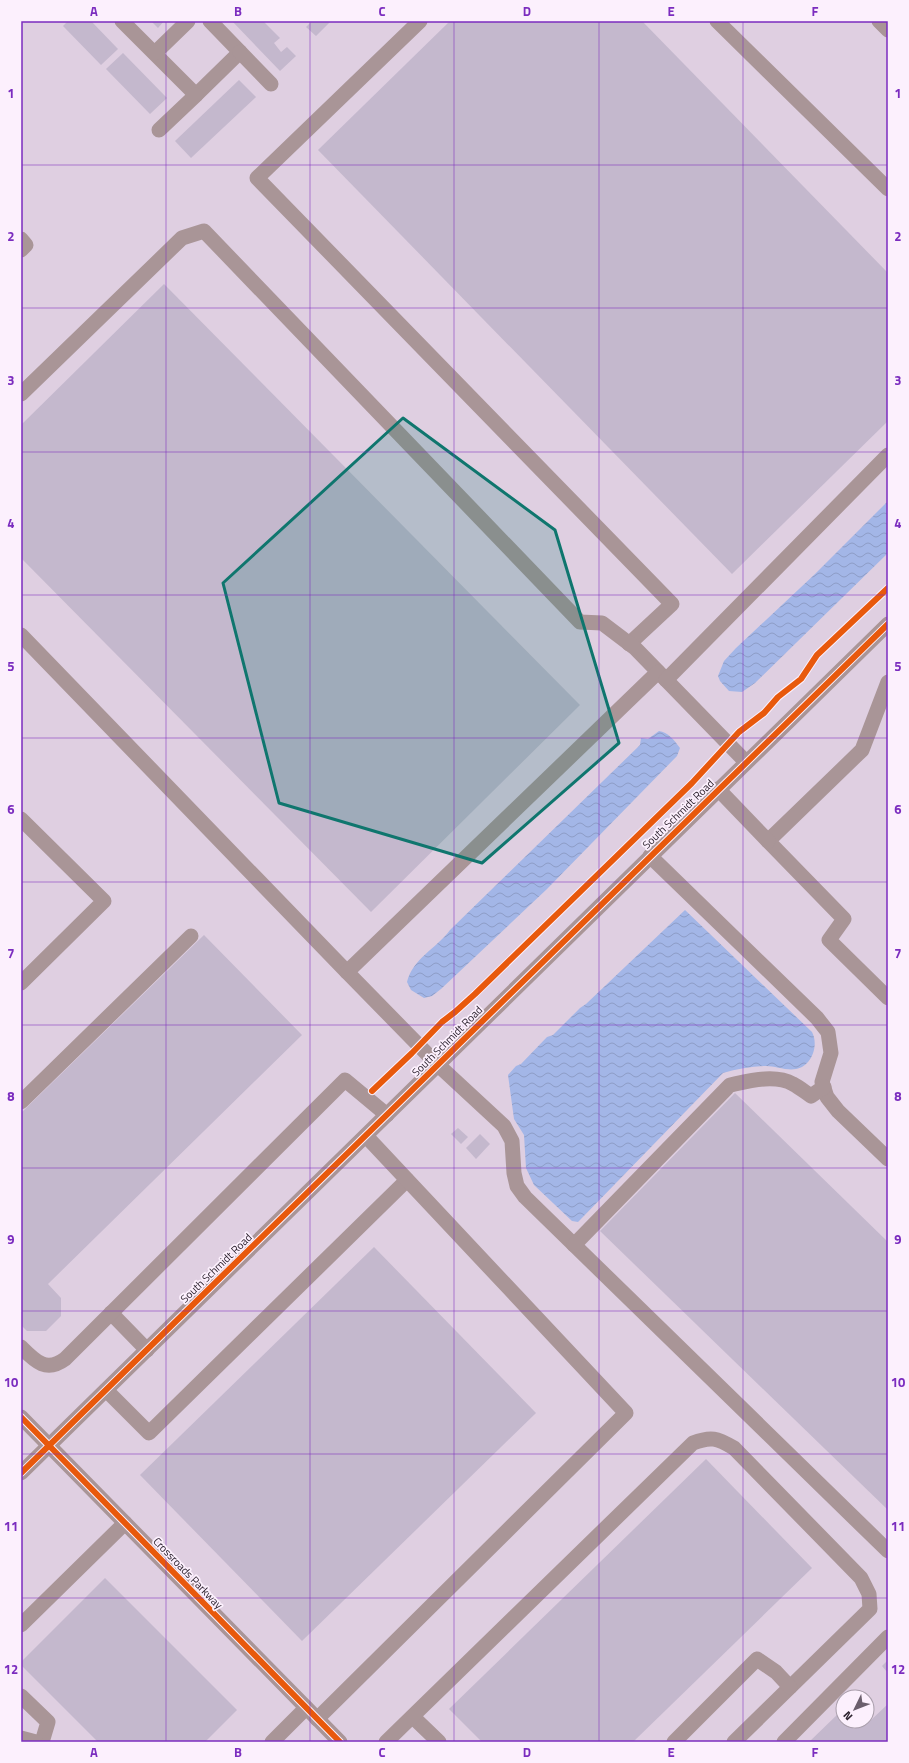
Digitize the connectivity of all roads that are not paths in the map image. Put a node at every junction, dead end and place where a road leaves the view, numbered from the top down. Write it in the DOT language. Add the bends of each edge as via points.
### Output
graph roads {
  1 [pos="122,21"];
  2 [pos="188,21"];
  3 [pos="210,21"];
  4 [pos="420,21"];
  5 [pos="717,21"];
  6 [pos="880,21"];
  7 [pos="888,30"];
  8 [pos="240,52"];
  9 [pos="155,53"];
  10 [pos="271,84"];
  11 [pos="196,95"];
  12 [pos="159,130"];
  13 [pos="888,189"];
  14 [pos="21,240"];
  15 [pos="21,250"];
  16 [pos="21,394"];
  17 [pos="888,456"];
  18 [pos="888,624"];
  19 [pos="21,635"];
  20 [pos="629,644"];
  21 [pos="662,676"];
  22 [pos="888,682"];
  23 [pos="746,762"];
  24 [pos="718,790"];
  25 [pos="21,820"];
  26 [pos="768,842"];
  27 [pos="650,856"];
  28 [pos="191,936"];
  29 [pos="347,972"];
  30 [pos="21,983"];
  31 [pos="888,998"];
  32 [pos="437,1064"];
  33 [pos="824,1088"];
  34 [pos="21,1102"];
  35 [pos="387,1114"];
  36 [pos="366,1136"];
  37 [pos="888,1159"];
  38 [pos="407,1180"];
  39 [pos="574,1246"];
  40 [pos="111,1313"];
  41 [pos="21,1347"];
  42 [pos="147,1350"];
  43 [pos="106,1390"];
  44 [pos="21,1417"];
  45 [pos="49,1445"];
  46 [pos="21,1473"];
  47 [pos="125,1523"];
  48 [pos="888,1551"];
  49 [pos="21,1625"];
  50 [pos="888,1637"];
  51 [pos="790,1687"];
  52 [pos="21,1696"];
  53 [pos="306,1708"];
  54 [pos="413,1717"];
  55 [pos="317,1719"];
  56 [pos="21,1738"];
  57 [pos="36,1742"];
  58 [pos="42,1742"];
  59 [pos="272,1742"];
  60 [pos="340,1742"];
  61 [pos="386,1742"];
  62 [pos="439,1742"];
  63 [pos="674,1742"];
  64 [pos="734,1742"];
  65 [pos="784,1742"];
  1 -- 9 [label="street"];
  2 -- 9 [label="street"];
  3 -- 8 [label="street"];
  4 -- 20 [label="street" via="257,178 672,604"];
  5 -- 13 [label="street"];
  6 -- 7 [label="street"];
  8 -- 10 [label="street"];
  8 -- 11 [label="street"];
  9 -- 11 [label="street"];
  11 -- 12 [label="street"];
  14 -- 15 [label="street" via="26,245"];
  16 -- 20 [label="street" via="182,238 204,231 580,622 602,623"];
  17 -- 21 [label="street"];
  18 -- 23 [label="street, South Schmidt Road"];
  19 -- 29 [label="street"];
  20 -- 21 [label="street"];
  21 -- 23 [label="street"];
  21 -- 29 [label="street"];
  22 -- 26 [label="street" via="862,750"];
  23 -- 24 [label="street, South Schmidt Road"];
  24 -- 26 [label="street"];
  24 -- 27 [label="street, South Schmidt Road"];
  25 -- 30 [label="street" via="104,901"];
  26 -- 31 [label="street" via="844,919 829,940"];
  27 -- 32 [label="street, South Schmidt Road"];
  27 -- 33 [label="street" via="817,1018 828,1032 831,1053 822,1082"];
  28 -- 34 [label="street"];
  29 -- 32 [label="street"];
  32 -- 35 [label="street, South Schmidt Road"];
  32 -- 39 [label="street" via="504,1126 512,1141 517,1186"];
  33 -- 37 [label="street" via="827,1097 838,1111"];
  33 -- 39 [label="street" via="811,1096 792,1083 777,1079 749,1081 730,1086"];
  35 -- 36 [label="street, South Schmidt Road"];
  35 -- 40 [label="street" via="345,1080"];
  36 -- 38 [label="street"];
  36 -- 42 [label="street, South Schmidt Road"];
  38 -- 43 [label="street" via="149,1433"];
  38 -- 55 [label="street" via="626,1413"];
  39 -- 48 [label="street"];
  40 -- 41 [label="street" via="56,1365 45,1365 35,1361"];
  40 -- 42 [label="street"];
  42 -- 43 [label="street, South Schmidt Road"];
  43 -- 45 [label="street, South Schmidt Road"];
  44 -- 45 [label="street, Crossroads Parkway"];
  45 -- 46 [label="street, South Schmidt Road"];
  45 -- 47 [label="street, Crossroads Parkway"];
  47 -- 49 [label="street"];
  47 -- 53 [label="street, Crossroads Parkway"];
  50 -- 65 [label="street"];
  51 -- 54 [label="street" via="870,1609 869,1594 861,1578 734,1448 708,1437 693,1443"];
  51 -- 63 [label="street" via="776,1672 757,1659"];
  51 -- 64 [label="street"];
  52 -- 58 [label="street" via="48,1722"];
  53 -- 55 [label="street, Crossroads Parkway"];
  53 -- 59 [label="street"];
  54 -- 61 [label="street"];
  54 -- 62 [label="street"];
  55 -- 60 [label="street, Crossroads Parkway"];
  56 -- 57 [label="street"];
}
